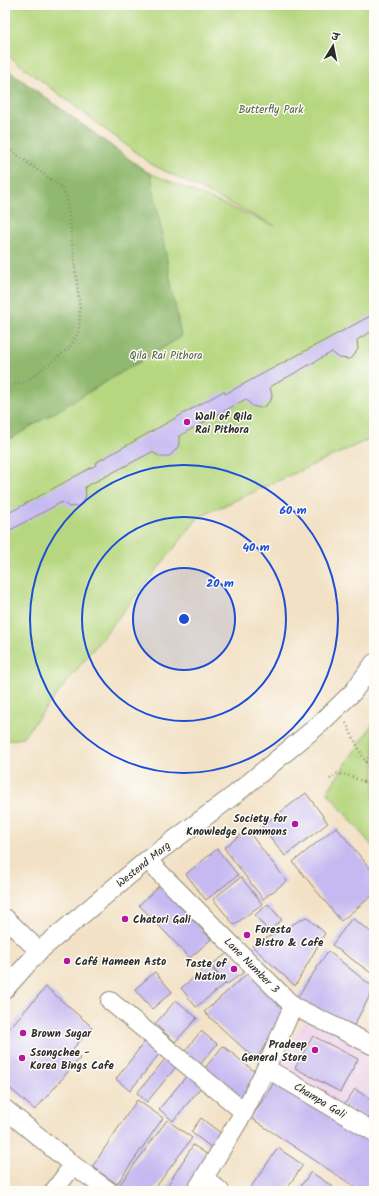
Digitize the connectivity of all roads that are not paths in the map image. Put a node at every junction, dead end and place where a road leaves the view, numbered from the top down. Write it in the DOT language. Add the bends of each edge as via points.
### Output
graph roads {
  1 [pos="374,663"];
  2 [pos="147,860"];
  3 [pos="5,918"];
  4 [pos="39,951"];
  5 [pos="5,989"];
  6 [pos="110,1001"];
  7 [pos="293,1006"];
  8 [pos="374,1046"];
  9 [pos="266,1068"];
  10 [pos="5,1109"];
  11 [pos="244,1112"];
  12 [pos="374,1132"];
  13 [pos="73,1165"];
  14 [pos="200,1184"];
  15 [pos="54,1191"];
  16 [pos="109,1191"];
  17 [pos="220,1191"];
  1 -- 2 [label="street, Westend Marg" via="353,692 321,723 233,796"];
  2 -- 4 [label="street, Westend Marg"];
  2 -- 7 [label="street, Lane Number 3"];
  3 -- 4 [label="street"];
  4 -- 5 [label="street, Westend Marg"];
  6 -- 11 [label="street"];
  7 -- 8 [label="street, Lane Number 3"];
  7 -- 9 [label="street"];
  9 -- 11 [label="street"];
  9 -- 12 [label="street, Champa Gali"];
  10 -- 13 [label="street"];
  11 -- 14 [label="street"];
  13 -- 15 [label="street"];
  13 -- 16 [label="street"];
  14 -- 17 [label="street"];
}
